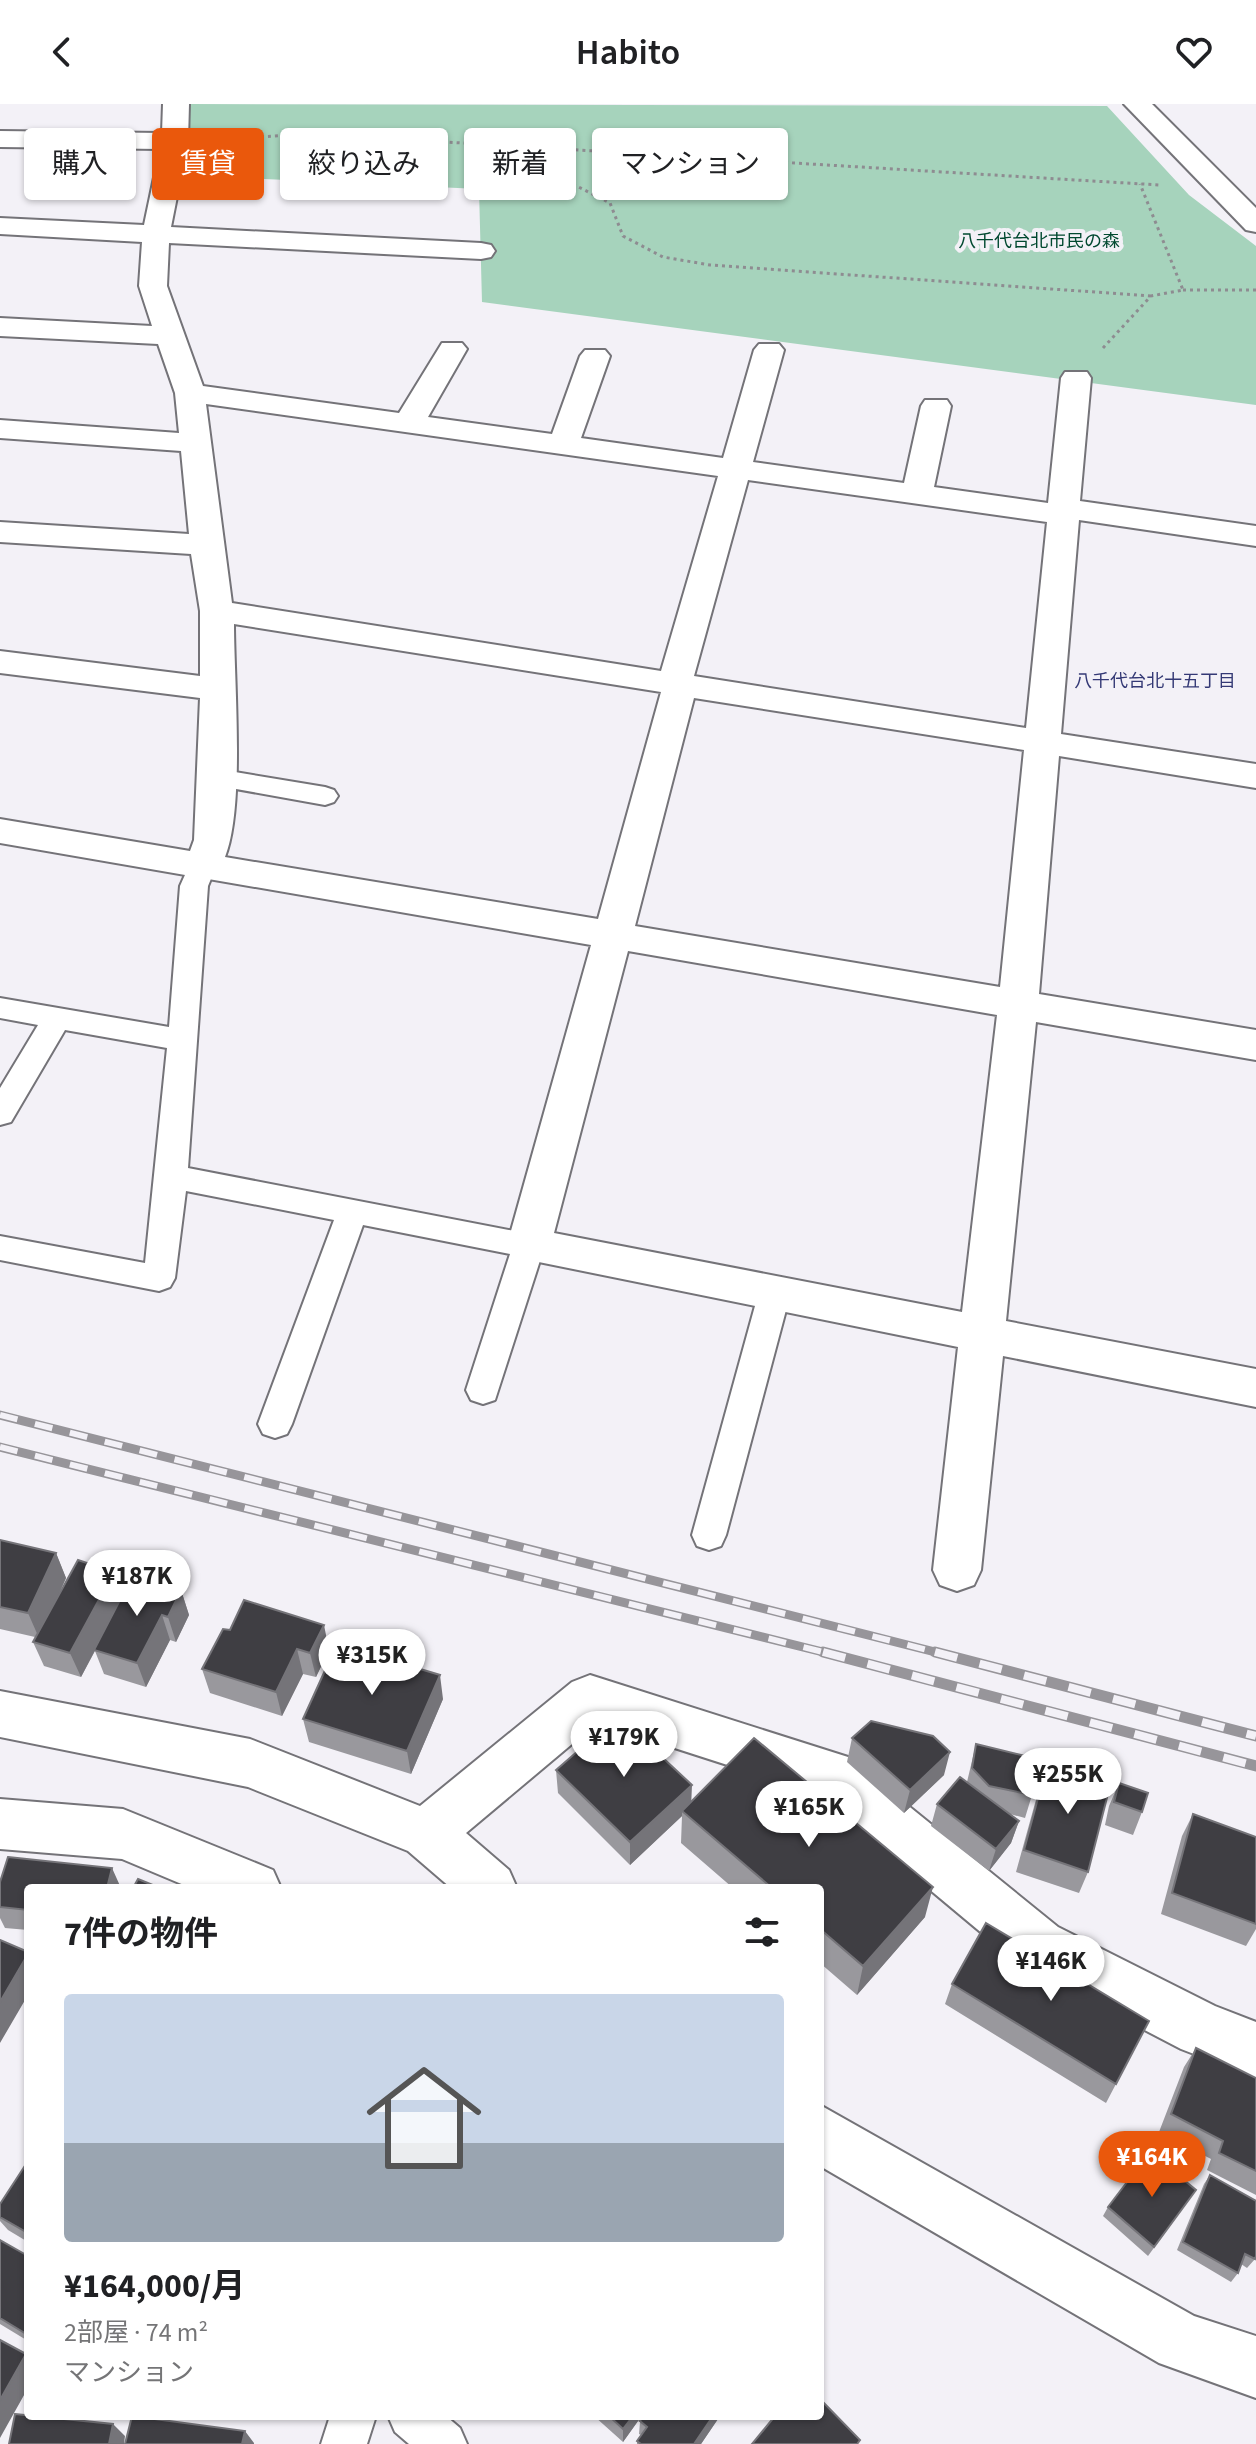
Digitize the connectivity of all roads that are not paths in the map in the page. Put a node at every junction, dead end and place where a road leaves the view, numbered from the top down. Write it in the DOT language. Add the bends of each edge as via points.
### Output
graph roads {
  1 [pos="176,104"];
  2 [pos="1137,104"];
  3 [pos="175,128"];
  4 [pos="0,139"];
  5 [pos="152,141"];
  6 [pos="163,200"];
  7 [pos="1256,224"];
  8 [pos="0,226"];
  9 [pos="156,233"];
  10 [pos="481,251"];
  11 [pos="0,327"];
  12 [pos="171,336"];
  13 [pos="452,349"];
  14 [pos="769,350"];
  15 [pos="595,356"];
  16 [pos="1076,378"];
  17 [pos="190,393"];
  18 [pos="936,406"];
  19 [pos="410,421"];
  20 [pos="0,429"];
  21 [pos="193,443"];
  22 [pos="564,444"];
  23 [pos="735,469"];
  24 [pos="917,494"];
  25 [pos="1066,512"];
  26 [pos="0,532"];
  27 [pos="1256,536"];
  28 [pos="206,545"];
  29 [pos="217,611"];
  30 [pos="0,662"];
  31 [pos="677,686"];
  32 [pos="216,689"];
  33 [pos="1042,742"];
  34 [pos="1256,776"];
  35 [pos="217,778"];
  36 [pos="325,796"];
  37 [pos="0,831"];
  38 [pos="203,864"];
  39 [pos="614,936"];
  40 [pos="1018,1003"];
  41 [pos="0,1008"];
  42 [pos="57,1018"];
  43 [pos="181,1040"];
  44 [pos="1256,1045"];
  45 [pos="0,1114"];
  46 [pos="172,1177"];
  47 [pos="352,1213"];
  48 [pos="529,1245"];
  49 [pos="0,1248"];
  50 [pos="774,1295"];
  51 [pos="983,1336"];
  52 [pos="1256,1388"];
  53 [pos="483,1390"];
  54 [pos="275,1424"];
  55 [pos="709,1535"];
  56 [pos="957,1570"];
  57 [pos="0,1714"];
  58 [pos="0,1824"];
  59 [pos="427,1833"];
  60 [pos="244,1884"];
  61 [pos="485,1884"];
  62 [pos="1256,2050"];
  63 [pos="824,2136"];
  64 [pos="1256,2367"];
  65 [pos="352,2420"];
  66 [pos="416,2420"];
  67 [pos="344,2444"];
  68 [pos="444,2444"];
  1 -- 3 [label="street"];
  2 -- 7 [label="street"];
  4 -- 5 [label="street"];
  6 -- 9 [label="street"];
  8 -- 9 [label="street"];
  9 -- 10 [label="street"];
  9 -- 12 [label="street" via="153,286"];
  11 -- 12 [label="street"];
  12 -- 17 [label="street"];
  13 -- 19 [label="street"];
  14 -- 23 [label="street"];
  15 -- 22 [label="street"];
  16 -- 25 [label="street"];
  17 -- 19 [label="street"];
  17 -- 21 [label="street"];
  18 -- 24 [label="street"];
  19 -- 22 [label="street"];
  20 -- 21 [label="street"];
  21 -- 28 [label="street"];
  22 -- 23 [label="street"];
  23 -- 24 [label="street"];
  23 -- 31 [label="street"];
  24 -- 25 [label="street"];
  25 -- 27 [label="street"];
  25 -- 33 [label="street"];
  26 -- 28 [label="street"];
  28 -- 29 [label="street"];
  29 -- 31 [label="street"];
  29 -- 32 [label="street"];
  30 -- 32 [label="street"];
  31 -- 33 [label="street"];
  31 -- 39 [label="street"];
  32 -- 35 [label="street"];
  33 -- 34 [label="street"];
  33 -- 40 [label="street"];
  35 -- 36 [label="lane"];
  35 -- 38 [label="street" via="213,840"];
  37 -- 38 [label="street"];
  38 -- 39 [label="street"];
  38 -- 43 [label="lane" via="194,886"];
  39 -- 40 [label="street"];
  39 -- 48 [label="street"];
  40 -- 44 [label="street"];
  40 -- 51 [label="street"];
  41 -- 42 [label="lane"];
  42 -- 43 [label="lane"];
  42 -- 45 [label="lane"];
  43 -- 46 [label="lane"];
  46 -- 47 [label="lane"];
  46 -- 49 [label="lane" via="159,1278"];
  47 -- 48 [label="lane"];
  47 -- 54 [label="lane"];
  48 -- 50 [label="street"];
  48 -- 53 [label="lane"];
  50 -- 51 [label="street"];
  50 -- 55 [label="lane"];
  51 -- 52 [label="street"];
  51 -- 56 [label="street"];
  57 -- 59 [label="street" via="250,1763"];
  58 -- 60 [label="street" via="123,1834"];
  59 -- 61 [label="street"];
  59 -- 62 [label="street" via="590,1698 830,1774 1039,1946 1201,2029"];
  63 -- 64 [label="street" via="1180,2342"];
  65 -- 67 [label="lane"];
  66 -- 68 [label="lane"];
}
